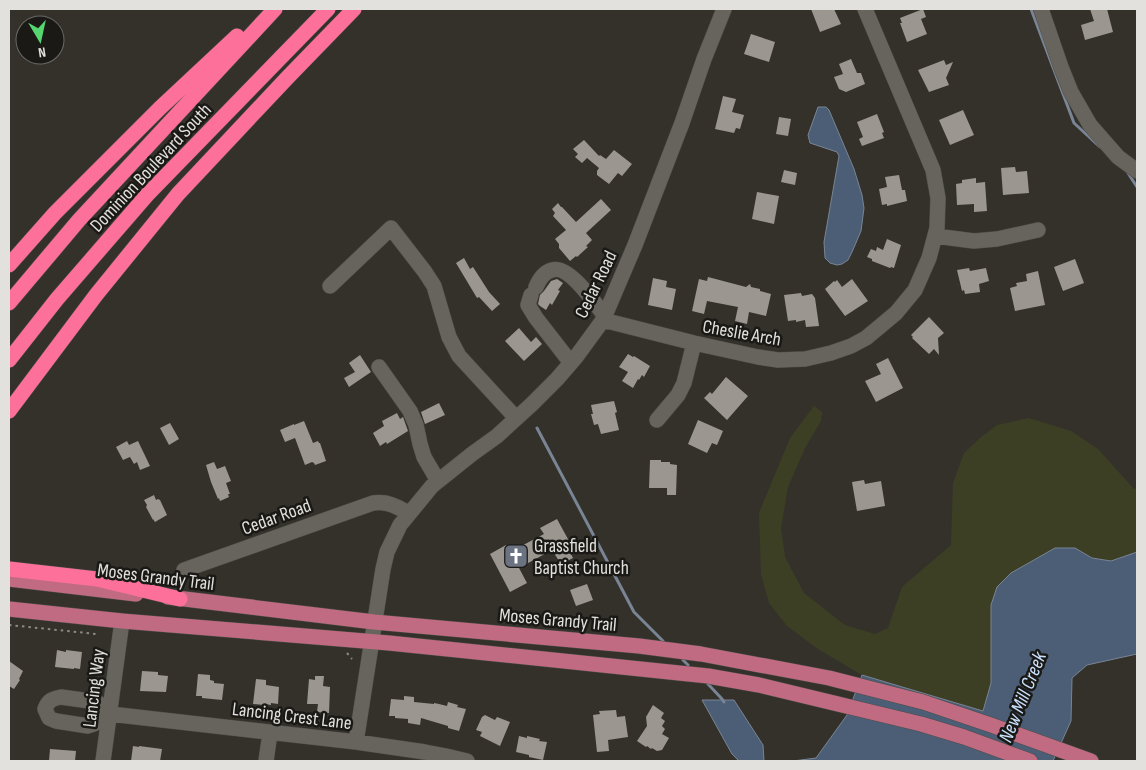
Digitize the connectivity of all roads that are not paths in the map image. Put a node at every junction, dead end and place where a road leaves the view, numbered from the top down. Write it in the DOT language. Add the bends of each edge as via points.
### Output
graph roads {
  1 [pos="268,9"];
  2 [pos="275,9"];
  3 [pos="328,9"];
  4 [pos="354,9"];
  5 [pos="724,9"];
  6 [pos="866,9"];
  7 [pos="1042,9"];
  8 [pos="1137,171"];
  9 [pos="1038,230"];
  10 [pos="935,236"];
  11 [pos="9,265"];
  12 [pos="330,286"];
  13 [pos="9,303"];
  14 [pos="604,317"];
  15 [pos="694,344"];
  16 [pos="9,360"];
  17 [pos="571,363"];
  18 [pos="379,367"];
  19 [pos="9,411"];
  20 [pos="516,418"];
  21 [pos="657,420"];
  22 [pos="438,481"];
  23 [pos="408,513"];
  24 [pos="9,569"];
  25 [pos="184,570"];
  26 [pos="9,579"];
  27 [pos="180,599"];
  28 [pos="9,609"];
  29 [pos="122,620"];
  30 [pos="374,622"];
  31 [pos="371,642"];
  32 [pos="110,714"];
  33 [pos="270,733"];
  34 [pos="356,742"];
  35 [pos="1086,759"];
  36 [pos="103,761"];
  37 [pos="266,761"];
  38 [pos="467,761"];
  39 [pos="1030,761"];
  1 -- 11 [label="highway" via="160,108 55,213"];
  2 -- 13 [label="highway, Dominion Boulevard South" via="79,220"];
  3 -- 16 [label="highway, Dominion Boulevard South" via="147,195"];
  4 -- 19 [label="highway" via="178,194"];
  5 -- 14 [label="street, Cedar Road" via="641,230"];
  6 -- 10 [label="street, Cheslie Arch" via="933,170 938,198"];
  7 -- 8 [label="street" via="1071,92 1090,125 1118,156"];
  9 -- 10 [label="street" via="974,241"];
  10 -- 15 [label="street, Cheslie Arch" via="915,290 896,313 851,346 805,359 778,360"];
  12 -- 20 [label="street" via="391,228 434,286 449,337 459,356"];
  14 -- 15 [label="street, Cheslie Arch"];
  14 -- 17 [label="street, Cedar Road"];
  14 -- 17 [label="street" via="565,272 550,270 541,278 528,306"];
  15 -- 21 [label="street" via="684,384"];
  17 -- 20 [label="street, Cedar Road"];
  18 -- 22 [label="street" via="410,411 424,457"];
  20 -- 22 [label="street, Cedar Road"];
  22 -- 23 [label="street, Cedar Road"];
  23 -- 25 [label="street, Cedar Road" via="386,502 373,503"];
  23 -- 30 [label="street, Cedar Road" via="387,552"];
  24 -- 27 [label="highway" via="97,579"];
  26 -- 27 [label="main road, Moses Grandy Trail"];
  27 -- 30 [label="main road, Moses Grandy Trail"];
  28 -- 29 [label="main road"];
  29 -- 31 [label="main road"];
  29 -- 32 [label="street, Lancing Way"];
  30 -- 31 [label="street, Cedar Road"];
  30 -- 35 [label="main road, Moses Grandy Trail" via="639,646 829,678 922,702"];
  31 -- 34 [label="street, Cedar Road"];
  31 -- 39 [label="main road" via="708,676 759,685 930,727"];
  32 -- 33 [label="street, Lancing Crest Lane"];
  32 -- 36 [label="street, Lancing Way"];
  33 -- 34 [label="street, Lancing Crest Lane"];
  33 -- 37 [label="street"];
  34 -- 38 [label="street, Lancing Crest Lane"];
}
